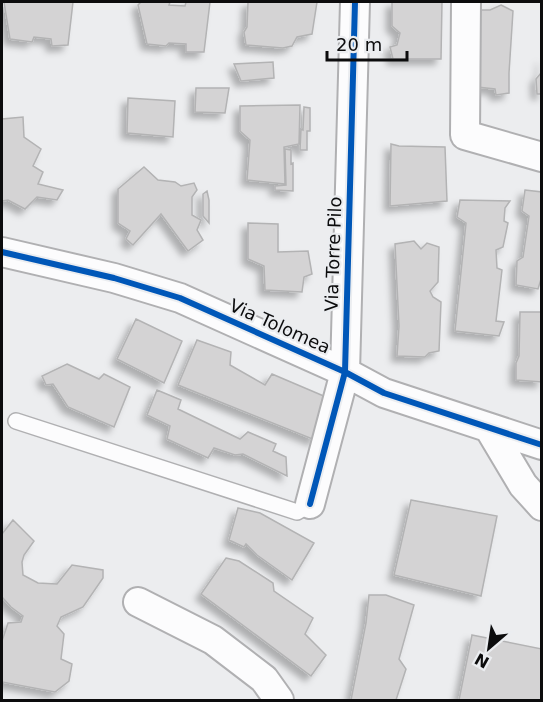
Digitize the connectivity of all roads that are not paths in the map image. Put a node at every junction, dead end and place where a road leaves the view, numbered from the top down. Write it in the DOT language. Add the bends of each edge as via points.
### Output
graph roads {
  1 [pos="355,2"];
  2 [pos="466,2"];
  3 [pos="542,157"];
  4 [pos="2,252"];
  5 [pos="345,372"];
  6 [pos="16,421"];
  7 [pos="489,428"];
  8 [pos="542,445"];
  9 [pos="310,504"];
  10 [pos="542,506"];
  11 [pos="138,602"];
  12 [pos="279,700"];
  1 -- 5 [label="street, Via Torre Pilo"];
  2 -- 3 [label="street" via="465,135"];
  4 -- 5 [label="street, Via Tolomea" via="180,298"];
  5 -- 7 [label="street, Via Tolomea" via="384,393"];
  5 -- 9 [label="street, Via Torre Pilo"];
  6 -- 9 [label="lane" via="297,512"];
  7 -- 8 [label="street, Via Tolomea"];
  7 -- 10 [label="street" via="523,485"];
  11 -- 12 [label="street" via="213,640 264,680"];
}
